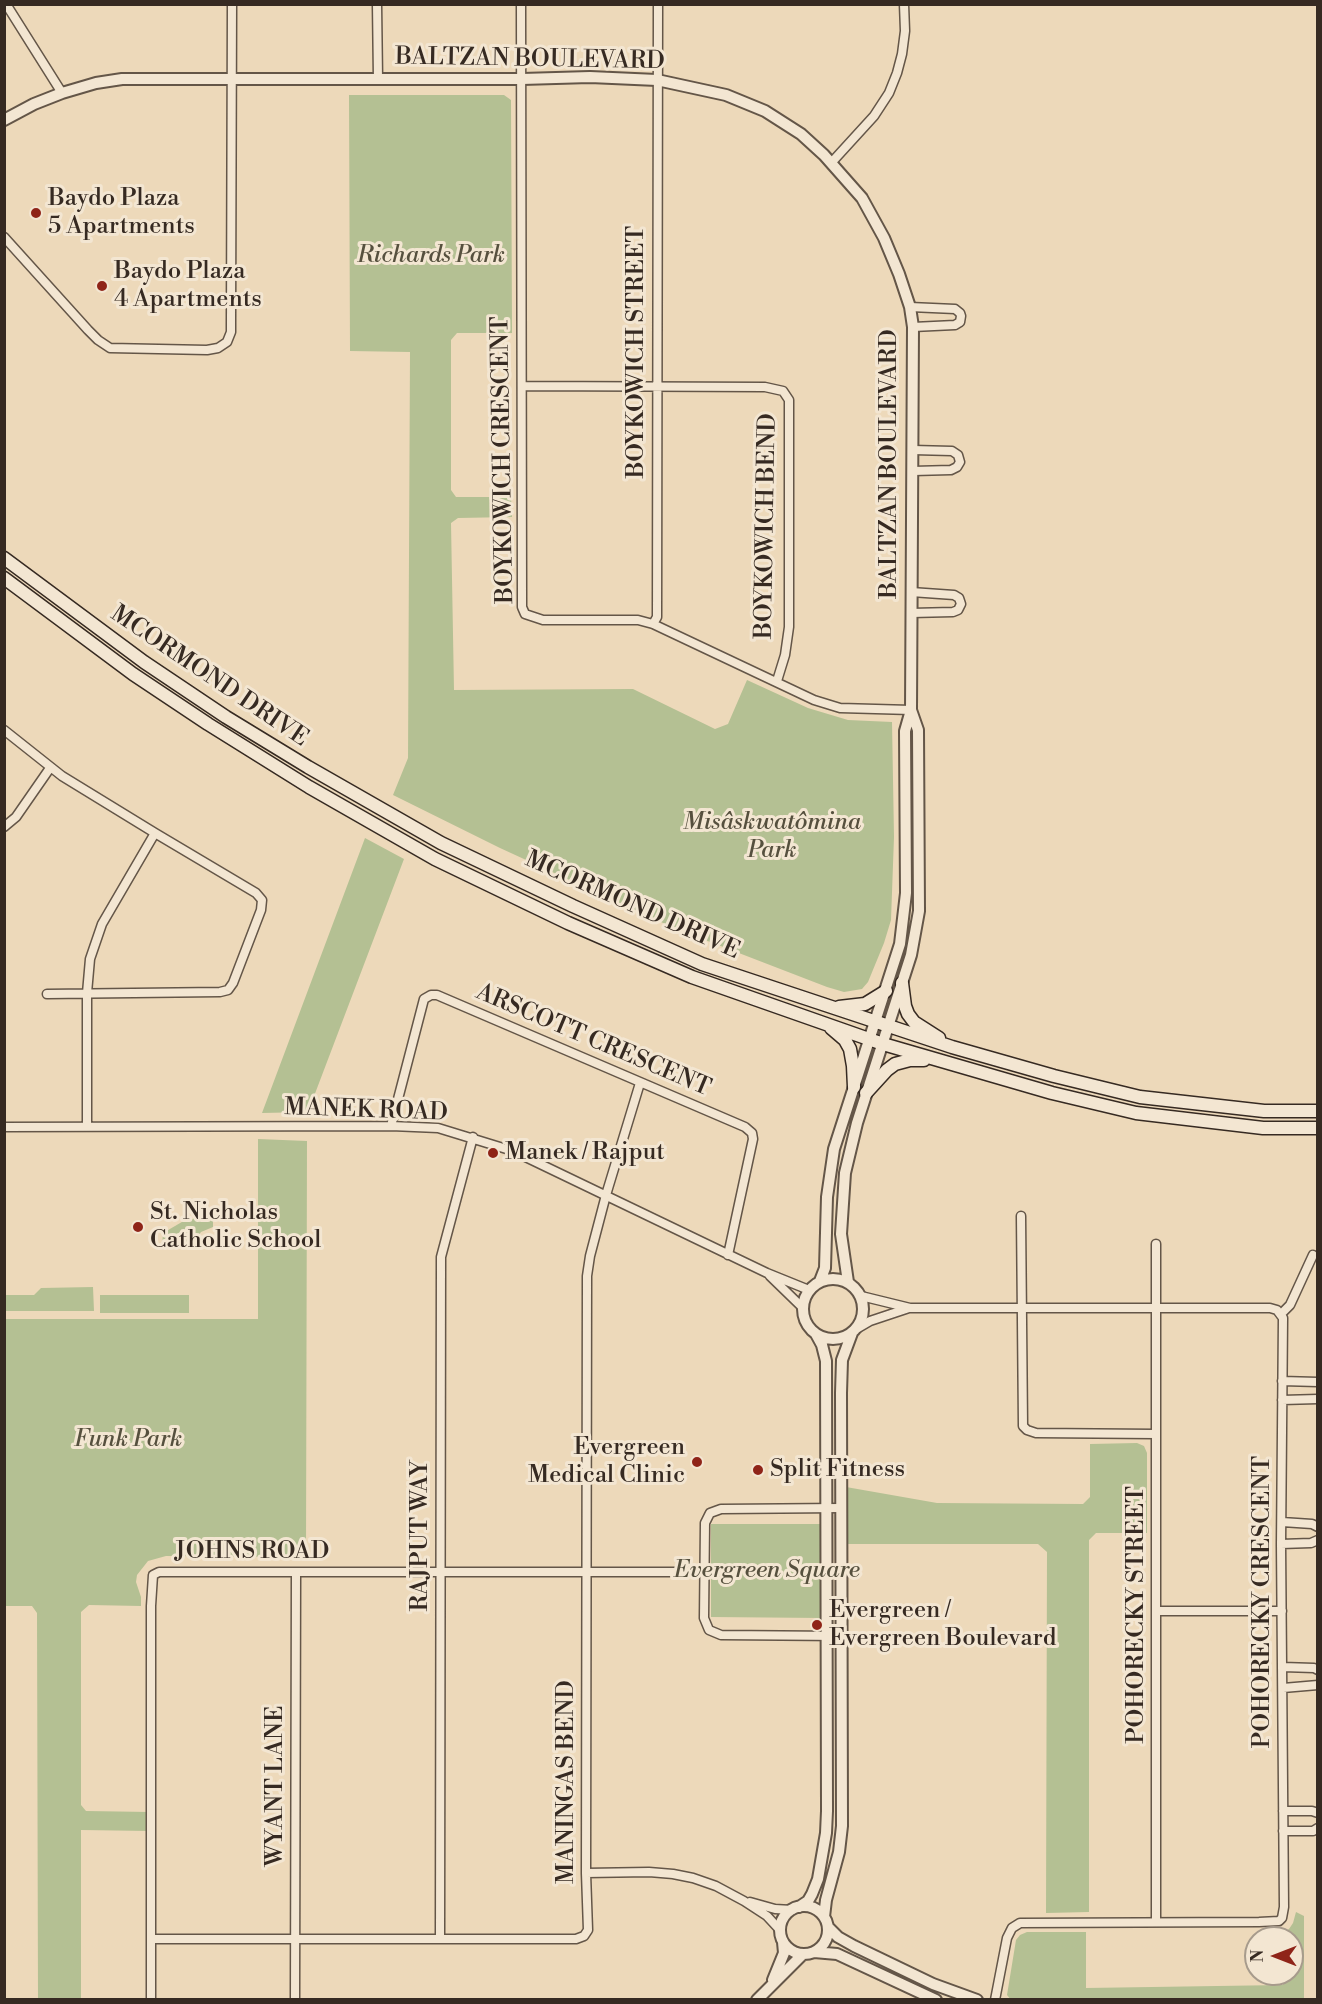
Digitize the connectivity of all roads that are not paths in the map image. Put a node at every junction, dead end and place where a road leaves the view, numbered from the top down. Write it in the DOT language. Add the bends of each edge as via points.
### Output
graph roads {
  1 [pos="6,4"];
  2 [pos="232,4"];
  3 [pos="377,4"];
  4 [pos="521,4"];
  5 [pos="658,4"];
  6 [pos="904,4"];
  7 [pos="378,79"];
  8 [pos="522,79"];
  9 [pos="232,80"];
  10 [pos="657,80"];
  11 [pos="62,93"];
  12 [pos="4,120"];
  13 [pos="832,162"];
  14 [pos="4,237"];
  15 [pos="910,307"];
  16 [pos="913,327"];
  17 [pos="522,386"];
  18 [pos="657,387"];
  19 [pos="913,450"];
  20 [pos="913,471"];
  21 [pos="4,558"];
  22 [pos="4,578"];
  23 [pos="911,592"];
  24 [pos="911,613"];
  25 [pos="653,624"];
  26 [pos="777,681"];
  27 [pos="911,710"];
  28 [pos="4,730"];
  29 [pos="50,768"];
  30 [pos="4,827"];
  31 [pos="154,833"];
  32 [pos="902,983"];
  33 [pos="886,991"];
  34 [pos="87,993"];
  35 [pos="47,994"];
  36 [pos="834,1007"];
  37 [pos="820,1021"];
  38 [pos="876,1023"];
  39 [pos="888,1027"];
  40 [pos="877,1041"];
  41 [pos="952,1047"];
  42 [pos="937,1061"];
  43 [pos="640,1083"];
  44 [pos="854,1087"];
  45 [pos="866,1094"];
  46 [pos="1317,1111"];
  47 [pos="391,1126"];
  48 [pos="4,1127"];
  49 [pos="87,1127"];
  50 [pos="1317,1128"];
  51 [pos="473,1137"];
  52 [pos="606,1195"];
  53 [pos="1021,1216"];
  54 [pos="1156,1244"];
  55 [pos="728,1255"];
  56 [pos="1313,1255"];
  57 [pos="767,1273"];
  58 [pos="820,1281"];
  59 [pos="848,1282"];
  60 [pos="809,1290"];
  61 [pos="861,1296"];
  62 [pos="803,1308"];
  63 [pos="910,1308"];
  64 [pos="1156,1308"];
  65 [pos="1021,1309"];
  66 [pos="1281,1314"];
  67 [pos="855,1330"];
  68 [pos="816,1334"];
  69 [pos="1282,1381"];
  70 [pos="1317,1382"];
  71 [pos="1317,1399"];
  72 [pos="1282,1400"];
  73 [pos="1156,1434"];
  74 [pos="826,1508"];
  75 [pos="841,1508"];
  76 [pos="1282,1522"];
  77 [pos="1317,1527"];
  78 [pos="1317,1540"];
  79 [pos="1281,1544"];
  80 [pos="588,1571"];
  81 [pos="296,1572"];
  82 [pos="441,1572"];
  83 [pos="704,1572"];
  84 [pos="1157,1611"];
  85 [pos="1282,1611"];
  86 [pos="827,1636"];
  87 [pos="841,1636"];
  88 [pos="1283,1667"];
  89 [pos="1317,1670"];
  90 [pos="1317,1685"];
  91 [pos="1283,1688"];
  92 [pos="1283,1811"];
  93 [pos="1317,1813"];
  94 [pos="1317,1828"];
  95 [pos="1283,1831"];
  96 [pos="586,1873"];
  97 [pos="744,1901"];
  98 [pos="796,1908"];
  99 [pos="826,1922"];
  100 [pos="1156,1922"];
  101 [pos="780,1930"];
  102 [pos="440,1938"];
  103 [pos="151,1939"];
  104 [pos="295,1939"];
  105 [pos="783,1941"];
  106 [pos="809,1953"];
  107 [pos="768,1989"];
  108 [pos="151,2000"];
  109 [pos="295,2000"];
  110 [pos="757,2000"];
  111 [pos="936,2000"];
  112 [pos="977,2000"];
  113 [pos="995,2000"];
  1 -- 11 [label="street"];
  2 -- 9 [label="street"];
  3 -- 7 [label="street"];
  4 -- 8 [label="street, BOYKOWICH CRESCENT"];
  5 -- 10 [label="street, BOYKOWICH STREET"];
  6 -- 13 [label="street" via="902,54 889,93 874,116"];
  7 -- 8 [label="street, BALTZAN BOULEVARD"];
  7 -- 9 [label="street, BALTZAN BOULEVARD"];
  8 -- 10 [label="street, BALTZAN BOULEVARD"];
  8 -- 17 [label="street, BOYKOWICH CRESCENT"];
  9 -- 11 [label="street, BALTZAN BOULEVARD" via="122,79"];
  9 -- 14 [label="street" via="231,332 227,342 207,350 110,348 88,330"];
  10 -- 13 [label="street, BALTZAN BOULEVARD" via="726,95 755,107 801,134"];
  10 -- 18 [label="street, BOYKOWICH STREET"];
  11 -- 12 [label="street, BALTZAN BOULEVARD"];
  13 -- 15 [label="street, BALTZAN BOULEVARD" via="873,217"];
  15 -- 16 [label="street, BALTZAN BOULEVARD"];
  15 -- 16 [label="street" via="955,309 961,316 955,325"];
  16 -- 19 [label="street, BALTZAN BOULEVARD"];
  17 -- 18 [label="street, BOYKOWICH BEND"];
  17 -- 25 [label="street, BOYKOWICH CRESCENT" via="525,614 543,620 638,620"];
  18 -- 25 [label="street, BOYKOWICH STREET" via="657,617"];
  18 -- 26 [label="street, BOYKOWICH BEND" via="765,387 783,391 789,400 789,627"];
  19 -- 20 [label="street, BALTZAN BOULEVARD"];
  19 -- 20 [label="street" via="952,451 960,462 951,470"];
  20 -- 23 [label="street, BALTZAN BOULEVARD"];
  21 -- 36 [label="main road, MCORMOND DRIVE" via="217,711 441,843 702,964"];
  22 -- 37 [label="main road, MCORMOND DRIVE" via="86,641 208,724 435,859 692,977"];
  23 -- 24 [label="street, BALTZAN BOULEVARD"];
  23 -- 24 [label="street" via="954,596 961,604 953,612"];
  24 -- 27 [label="street, BALTZAN BOULEVARD"];
  25 -- 26 [label="street, BOYKOWICH CRESCENT"];
  26 -- 27 [label="street, BOYKOWICH CRESCENT" via="840,708"];
  27 -- 32 [label="street, BALTZAN BOULEVARD" via="918,730 920,891 916,933"];
  27 -- 33 [label="street, BALTZAN BOULEVARD" via="905,731 905,910"];
  28 -- 29 [label="street"];
  29 -- 30 [label="street" via="16,817"];
  29 -- 31 [label="street"];
  31 -- 34 [label="street" via="102,924 90,959"];
  31 -- 34 [label="street" via="262,900 233,983 220,992"];
  32 -- 39 [label="street, BALTZAN BOULEVARD"];
  32 -- 41 [label="main road" via="905,1006 914,1022"];
  33 -- 36 [label="main road" via="865,1004"];
  33 -- 38 [label="street, BALTZAN BOULEVARD"];
  34 -- 35 [label="street"];
  34 -- 49 [label="street"];
  36 -- 38 [label="main road, MCORMOND DRIVE"];
  37 -- 40 [label="main road, MCORMOND DRIVE"];
  37 -- 44 [label="main road" via="838,1033 850,1049"];
  38 -- 39 [label="main road, MCORMOND DRIVE"];
  38 -- 40 [label="street, BALTZAN BOULEVARD"];
  39 -- 40 [label="street, BALTZAN BOULEVARD"];
  39 -- 41 [label="main road, MCORMOND DRIVE"];
  40 -- 42 [label="main road, MCORMOND DRIVE"];
  40 -- 44 [label="street"];
  40 -- 45 [label="street, BALTZAN BOULEVARD"];
  41 -- 46 [label="main road, MCORMOND DRIVE" via="1140,1097 1264,1111"];
  42 -- 45 [label="main road" via="895,1064"];
  42 -- 50 [label="main road, MCORMOND DRIVE" via="1136,1113 1263,1128"];
  43 -- 47 [label="street, ARSCOTT CRESCENT" via="431,995 424,999"];
  43 -- 52 [label="street, MANINGAS BEND"];
  43 -- 55 [label="street, ARSCOTT CRESCENT" via="746,1127 752,1133"];
  44 -- 58 [label="street" via="831,1164 825,1268"];
  45 -- 59 [label="street, BALTZAN BOULEVARD" via="842,1194 841,1234"];
  47 -- 49 [label="street, MANEK ROAD"];
  47 -- 51 [label="street, MANEK ROAD" via="438,1128"];
  48 -- 49 [label="street, MANEK ROAD"];
  51 -- 52 [label="street, MANEK ROAD" via="513,1151"];
  51 -- 82 [label="street, RAJPUT WAY" via="441,1257"];
  52 -- 55 [label="street, MANEK ROAD"];
  52 -- 80 [label="street, MANINGAS BEND" via="590,1256 585,1298"];
  53 -- 65 [label="street"];
  54 -- 64 [label="street, POHORECKY STREET"];
  55 -- 57 [label="street, MANEK ROAD"];
  56 -- 66 [label="street" via="1290,1305"];
  57 -- 60 [label="street, MANEK ROAD"];
  57 -- 62 [label="street, MANEK ROAD"];
  58 -- 59 [label="street" via="829,1278"];
  58 -- 60 [label="street"];
  59 -- 61 [label="street"];
  60 -- 62 [label="street"];
  61 -- 63 [label="street"];
  61 -- 67 [label="street" via="864,1312"];
  62 -- 68 [label="street" via="804,1318"];
  63 -- 65 [label="street"];
  63 -- 67 [label="street"];
  64 -- 65 [label="street"];
  64 -- 66 [label="street" via="1270,1308"];
  64 -- 73 [label="street, POHORECKY STREET"];
  65 -- 73 [label="street" via="1022,1418 1026,1429 1044,1433"];
  66 -- 69 [label="street, POHORECKY CRESCENT"];
  67 -- 68 [label="street" via="834,1340"];
  67 -- 75 [label="street" via="842,1360"];
  68 -- 74 [label="street" via="826,1361"];
  69 -- 70 [label="street"];
  69 -- 72 [label="street, POHORECKY CRESCENT"];
  71 -- 72 [label="street"];
  72 -- 76 [label="street, POHORECKY CRESCENT"];
  73 -- 84 [label="street, POHORECKY STREET"];
  74 -- 75 [label="street"];
  74 -- 83 [label="street" via="714,1510 705,1523"];
  74 -- 86 [label="street"];
  75 -- 87 [label="street"];
  76 -- 77 [label="street"];
  76 -- 79 [label="street, POHORECKY CRESCENT"];
  78 -- 79 [label="street"];
  79 -- 85 [label="street, POHORECKY CRESCENT"];
  80 -- 82 [label="street, JOHNS ROAD"];
  80 -- 83 [label="street, JOHNS ROAD"];
  80 -- 96 [label="street, MANINGAS BEND"];
  81 -- 82 [label="street, JOHNS ROAD"];
  81 -- 103 [label="street, JOHNS ROAD" via="153,1575"];
  81 -- 104 [label="street, WYANT LANE"];
  82 -- 102 [label="street, RAJPUT WAY"];
  83 -- 86 [label="street" via="704,1618 714,1634"];
  84 -- 85 [label="street"];
  84 -- 100 [label="street, POHORECKY STREET"];
  85 -- 88 [label="street, POHORECKY CRESCENT"];
  86 -- 87 [label="street"];
  86 -- 98 [label="street" via="826,1833 818,1879 808,1901"];
  87 -- 99 [label="street" via="842,1826 826,1900"];
  88 -- 89 [label="street"];
  88 -- 91 [label="street, POHORECKY CRESCENT"];
  90 -- 91 [label="street"];
  91 -- 92 [label="street, POHORECKY CRESCENT"];
  92 -- 93 [label="street"];
  92 -- 95 [label="street, POHORECKY CRESCENT"];
  94 -- 95 [label="street"];
  95 -- 100 [label="street, POHORECKY CRESCENT" via="1281,1919"];
  96 -- 97 [label="street" via="673,1874 716,1886"];
  96 -- 102 [label="street, MANINGAS BEND" via="588,1930 584,1936"];
  97 -- 98 [label="street" via="775,1909"];
  97 -- 101 [label="street"];
  98 -- 99 [label="street" via="813,1908"];
  98 -- 101 [label="street" via="782,1922"];
  99 -- 106 [label="street" via="825,1942"];
  99 -- 112 [label="street" via="838,1937 854,1946 933,1984"];
  100 -- 113 [label="street, POHORECKY CRESCENT" via="1015,1925 1007,1938"];
  101 -- 105 [label="street"];
  102 -- 104 [label="street, MANINGAS BEND"];
  103 -- 104 [label="street, MANINGAS BEND"];
  103 -- 108 [label="street, JOHNS ROAD"];
  104 -- 109 [label="street, WYANT LANE"];
  105 -- 106 [label="street" via="795,1952"];
  105 -- 107 [label="street" via="784,1953"];
  106 -- 107 [label="street"];
  106 -- 111 [label="street" via="837,1954"];
  107 -- 110 [label="street"];
}
